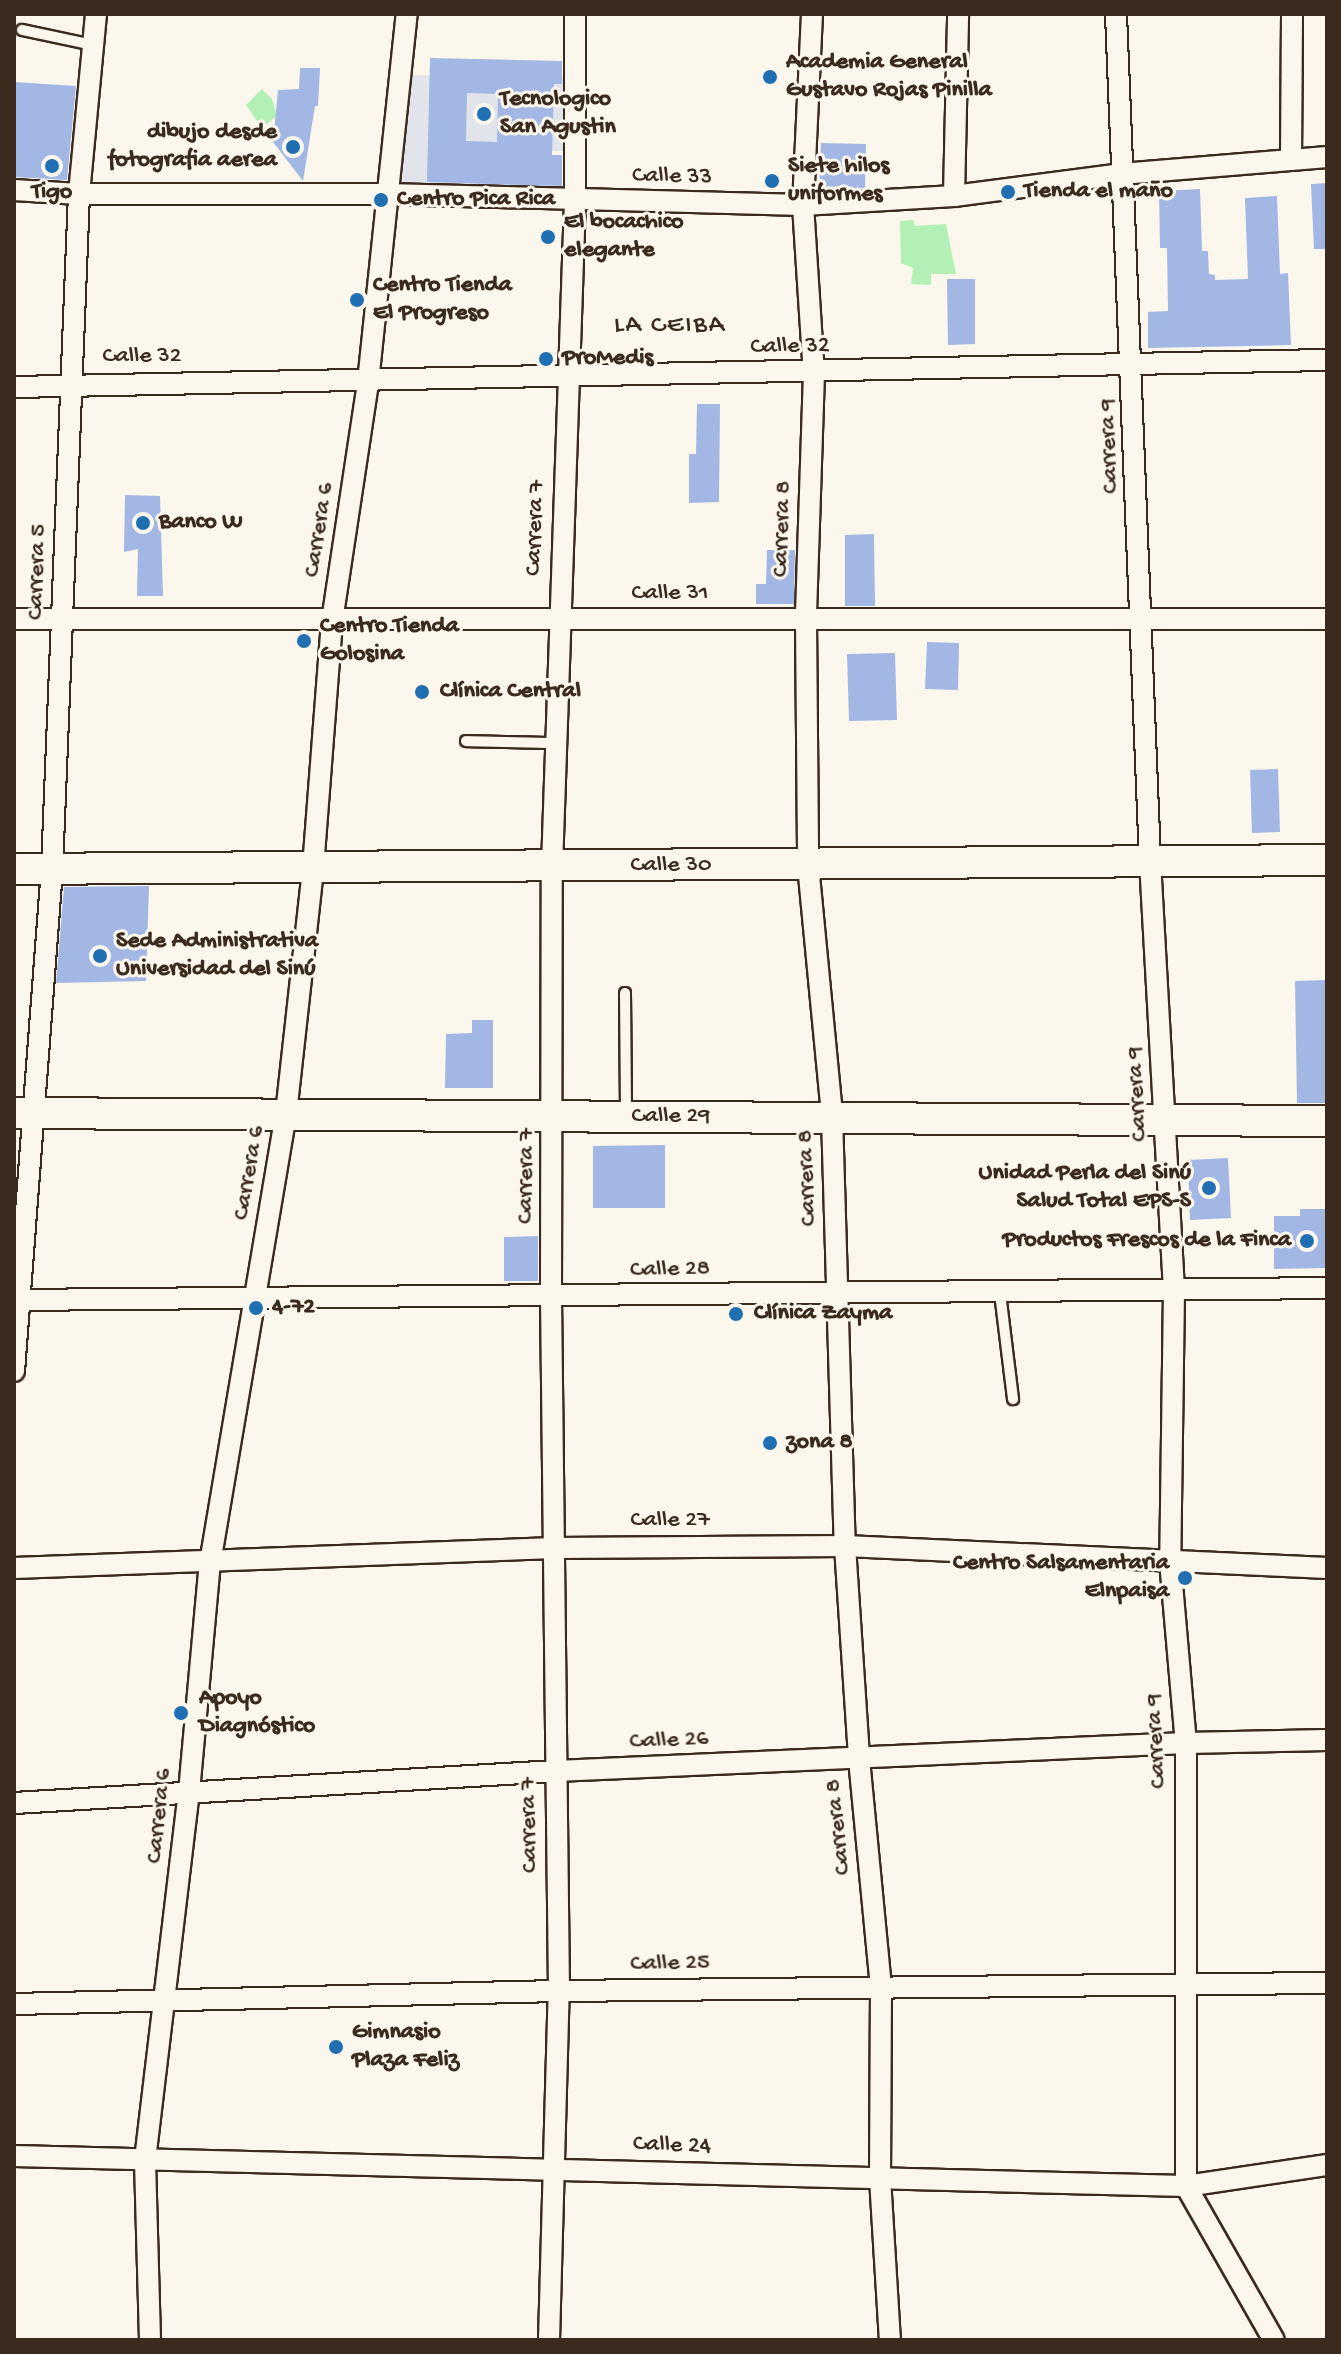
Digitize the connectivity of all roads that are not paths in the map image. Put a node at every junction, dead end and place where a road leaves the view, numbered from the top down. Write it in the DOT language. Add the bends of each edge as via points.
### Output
graph roads {
  1 [pos="96,14"];
  2 [pos="407,14"];
  3 [pos="575,14"];
  4 [pos="812,14"];
  5 [pos="958,14"];
  6 [pos="1116,14"];
  7 [pos="1292,14"];
  8 [pos="22,30"];
  9 [pos="93,45"];
  10 [pos="1327,157"];
  11 [pos="1291,160"];
  12 [pos="1121,174"];
  13 [pos="14,190"];
  14 [pos="79,194"];
  15 [pos="386,194"];
  16 [pos="954,196"];
  17 [pos="575,201"];
  18 [pos="803,205"];
  19 [pos="1327,360"];
  20 [pos="1133,365"];
  21 [pos="814,373"];
  22 [pos="568,376"];
  23 [pos="368,382"];
  24 [pos="72,383"];
  25 [pos="14,387"];
  26 [pos="14,619"];
  27 [pos="1142,619"];
  28 [pos="1327,619"];
  29 [pos="62,620"];
  30 [pos="559,620"];
  31 [pos="806,620"];
  32 [pos="332,621"];
  33 [pos="466,741"];
  34 [pos="555,743"];
  35 [pos="1327,860"];
  36 [pos="1150,861"];
  37 [pos="808,865"];
  38 [pos="552,867"];
  39 [pos="313,868"];
  40 [pos="14,869"];
  41 [pos="52,869"];
  42 [pos="625,993"];
  43 [pos="23,1114"];
  44 [pos="286,1114"];
  45 [pos="832,1116"];
  46 [pos="626,1117"];
  47 [pos="553,1118"];
  48 [pos="1327,1121"];
  49 [pos="1166,1122"];
  50 [pos="1327,1288"];
  51 [pos="1174,1291"];
  52 [pos="837,1293"];
  53 [pos="1000,1293"];
  54 [pos="255,1296"];
  55 [pos="551,1298"];
  56 [pos="16,1300"];
  57 [pos="14,1371"];
  58 [pos="1013,1399"];
  59 [pos="845,1546"];
  60 [pos="555,1548"];
  61 [pos="1170,1561"];
  62 [pos="210,1563"];
  63 [pos="14,1568"];
  64 [pos="1327,1568"];
  65 [pos="1327,1740"];
  66 [pos="1186,1743"];
  67 [pos="859,1759"];
  68 [pos="556,1771"];
  69 [pos="189,1792"];
  70 [pos="14,1803"];
  71 [pos="1327,1983"];
  72 [pos="1187,1984"];
  73 [pos="881,1987"];
  74 [pos="559,1991"];
  75 [pos="166,2000"];
  76 [pos="14,2004"];
  77 [pos="14,2156"];
  78 [pos="145,2160"];
  79 [pos="1327,2165"];
  80 [pos="556,2169"];
  81 [pos="880,2178"];
  82 [pos="1186,2186"];
  83 [pos="150,2340"];
  84 [pos="549,2340"];
  85 [pos="890,2340"];
  86 [pos="1274,2340"];
  1 -- 9 [label="street, Carrera 5"];
  2 -- 15 [label="street, Carrera 6"];
  3 -- 17 [label="street, Carrera 7"];
  4 -- 18 [label="street, Carrera 8"];
  5 -- 16 [label="street"];
  6 -- 12 [label="street, Carrera 9"];
  7 -- 11 [label="street"];
  8 -- 9 [label="lane"];
  9 -- 14 [label="street, Carrera 5"];
  10 -- 11 [label="street, Calle 33"];
  11 -- 12 [label="street, Calle 33"];
  12 -- 16 [label="street, Calle 33"];
  12 -- 20 [label="street, Carrera 9"];
  13 -- 14 [label="street, Calle 33"];
  14 -- 15 [label="street, Calle 33"];
  14 -- 24 [label="street, Carrera 5"];
  15 -- 17 [label="street, Calle 33"];
  15 -- 23 [label="street, Carrera 6"];
  16 -- 18 [label="street, Calle 33"];
  17 -- 18 [label="street, Calle 33"];
  17 -- 22 [label="street, Carrera 7"];
  18 -- 21 [label="street, Carrera 8"];
  19 -- 20 [label="street, Calle 32"];
  20 -- 21 [label="street, Calle 32"];
  20 -- 27 [label="street, Carrera 9"];
  21 -- 22 [label="street, Calle 32"];
  21 -- 31 [label="street, Carrera 8"];
  22 -- 23 [label="street, Calle 32"];
  22 -- 30 [label="street, Carrera 7"];
  23 -- 24 [label="street, Calle 32"];
  23 -- 32 [label="street, Carrera 6"];
  24 -- 25 [label="street, Calle 32"];
  24 -- 29 [label="street, Carrera 5"];
  26 -- 29 [label="street, Calle 31"];
  27 -- 28 [label="street, Calle 31"];
  27 -- 31 [label="street, Calle 31"];
  27 -- 36 [label="street, Carrera 9"];
  29 -- 32 [label="street, Calle 31"];
  29 -- 41 [label="street, Carrera 5"];
  30 -- 31 [label="street, Calle 31"];
  30 -- 32 [label="street, Calle 31"];
  30 -- 34 [label="street, Carrera 7"];
  31 -- 37 [label="street, Carrera 8"];
  32 -- 39 [label="street, Carrera 6"];
  33 -- 34 [label="lane"];
  34 -- 38 [label="street, Carrera 7"];
  35 -- 36 [label="street, Calle 30"];
  36 -- 37 [label="street, Calle 30"];
  36 -- 49 [label="street, Carrera 9"];
  37 -- 38 [label="street, Calle 30"];
  37 -- 45 [label="street, Carrera 8"];
  38 -- 39 [label="street, Calle 30"];
  38 -- 47 [label="street, Carrera 7"];
  39 -- 41 [label="street, Calle 30"];
  39 -- 44 [label="street, Carrera 6"];
  40 -- 41 [label="street, Calle 30"];
  41 -- 43 [label="street, Carrera 5"];
  42 -- 46 [label="lane"];
  43 -- 44 [label="street, Calle 29"];
  43 -- 56 [label="street, Carrera 5"];
  44 -- 47 [label="street, Calle 29"];
  44 -- 54 [label="street, Carrera 6"];
  45 -- 46 [label="street, Calle 29"];
  45 -- 49 [label="street, Calle 29"];
  45 -- 52 [label="street, Carrera 8"];
  46 -- 47 [label="street, Calle 29"];
  47 -- 55 [label="street, Carrera 7"];
  48 -- 49 [label="street, Calle 29"];
  49 -- 51 [label="street, Carrera 9"];
  50 -- 51 [label="street, Calle 28"];
  51 -- 53 [label="street, Calle 28"];
  51 -- 61 [label="street, Carrera 9"];
  52 -- 53 [label="street, Calle 28"];
  52 -- 55 [label="street, Calle 28"];
  52 -- 59 [label="street, Carrera 8"];
  53 -- 58 [label="lane"];
  54 -- 55 [label="street, Calle 28"];
  54 -- 56 [label="street, Calle 28"];
  54 -- 62 [label="street, Carrera 6"];
  55 -- 60 [label="street, Carrera 7"];
  56 -- 57 [label="street, Carrera 5"];
  59 -- 60 [label="street, Calle 27"];
  59 -- 61 [label="street, Calle 27"];
  59 -- 67 [label="street, Carrera 8"];
  60 -- 62 [label="street, Calle 27"];
  60 -- 68 [label="street, Carrera 7"];
  61 -- 64 [label="street, Calle 27"];
  61 -- 66 [label="street, Carrera 9"];
  62 -- 63 [label="street, Calle 27"];
  62 -- 69 [label="street, Carrera 6"];
  65 -- 66 [label="street, Calle 26"];
  66 -- 67 [label="street, Calle 26"];
  66 -- 72 [label="street, Carrera 9"];
  67 -- 68 [label="street, Calle 26"];
  67 -- 73 [label="street, Carrera 8"];
  68 -- 69 [label="street, Calle 26"];
  68 -- 74 [label="street, Carrera 7"];
  69 -- 70 [label="street, Calle 26"];
  69 -- 75 [label="street, Carrera 6"];
  71 -- 72 [label="street, Calle 25"];
  72 -- 73 [label="street, Calle 25"];
  72 -- 82 [label="street, Carrera 9"];
  73 -- 74 [label="street, Calle 25"];
  73 -- 81 [label="street, Carrera 8"];
  74 -- 75 [label="street, Calle 25"];
  74 -- 80 [label="street, Carrera 7"];
  75 -- 76 [label="street, Calle 25"];
  75 -- 78 [label="street, Carrera 6"];
  77 -- 78 [label="street, Calle 24"];
  78 -- 80 [label="street, Calle 24"];
  78 -- 83 [label="street, Carrera 6"];
  79 -- 82 [label="street, Calle 24"];
  80 -- 81 [label="street, Calle 24"];
  80 -- 84 [label="street, Carrera 7"];
  81 -- 82 [label="street, Calle 24"];
  81 -- 85 [label="street, Carrera 8"];
  82 -- 86 [label="street"];
}
